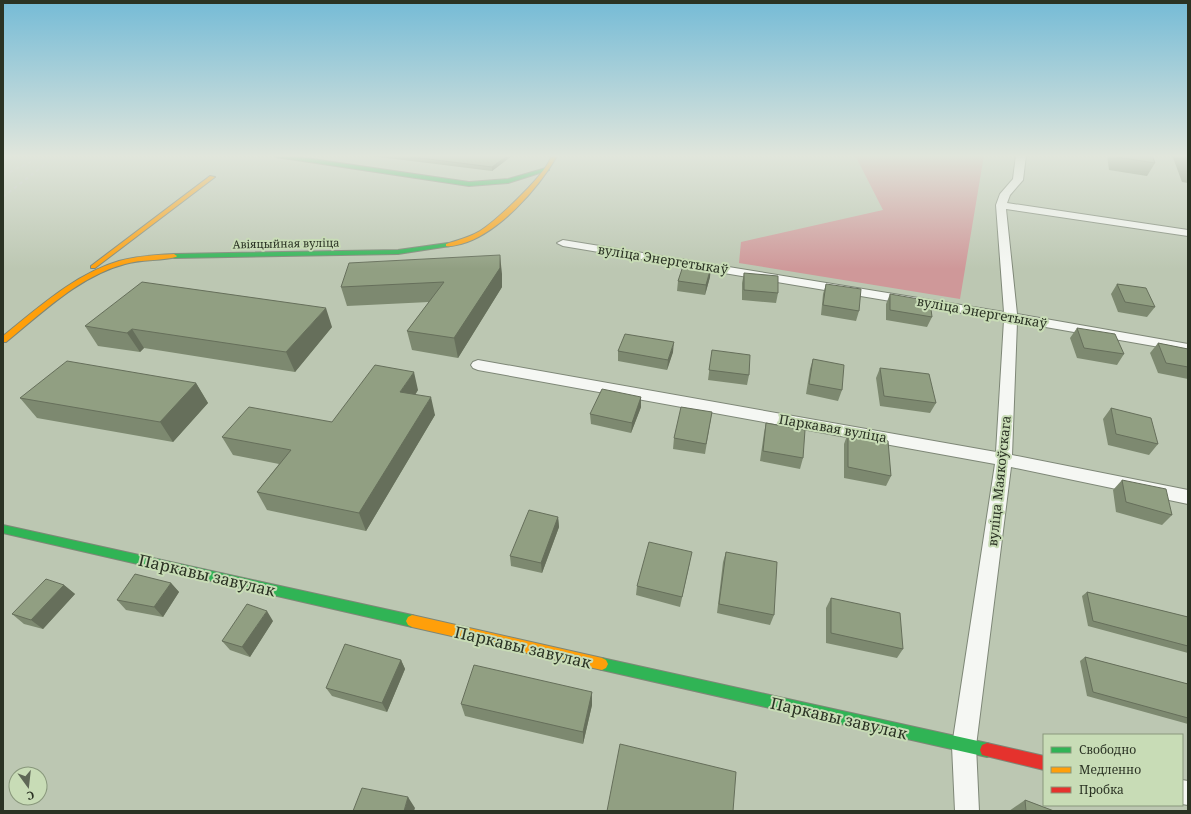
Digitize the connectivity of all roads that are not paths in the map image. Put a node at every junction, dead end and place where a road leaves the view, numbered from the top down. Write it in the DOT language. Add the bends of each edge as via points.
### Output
graph roads {
  1 [pos="191,193"];
  2 [pos="526,193"];
  3 [pos="1006,193"];
  4 [pos="503,205"];
  5 [pos="1001,205"];
  6 [pos="504,218"];
  7 [pos="1188,233"];
  8 [pos="563,243"];
  9 [pos="40,310"];
  10 [pos="1011,317"];
  11 [pos="3,340"];
  12 [pos="1188,348"];
  13 [pos="478,365"];
  14 [pos="1004,459"];
  15 [pos="1188,497"];
  16 [pos="3,529"];
  17 [pos="964,746"];
  18 [pos="1043,763"];
  19 [pos="967,811"];
  1 -- 9 [label="main road" via="57,294"];
  2 -- 6 [label="main road, Авіяцыйная вуліца"];
  3 -- 5 [label="street"];
  4 -- 6 [label="main road"];
  5 -- 7 [label="street"];
  5 -- 10 [label="street, вуліца Маякоўскага"];
  6 -- 9 [label="main road, Авіяцыйная вуліца" via="473,238 430,250 148,257 108,268 77,283"];
  8 -- 10 [label="street, вуліца Энергетыкаў"];
  9 -- 11 [label="main road, Авіяцыйная вуліца"];
  10 -- 12 [label="street, вуліца Энергетыкаў"];
  10 -- 14 [label="street, вуліца Маякоўскага"];
  13 -- 14 [label="street, Паркавая вуліца"];
  14 -- 15 [label="street, Паркавая вуліца"];
  14 -- 17 [label="street, вуліца Маякоўскага"];
  16 -- 17 [label="main road, Паркавы завулак"];
  17 -- 18 [label="main road, Паркавы завулак"];
  17 -- 19 [label="street, вуліца Маякоўскага"];
}
